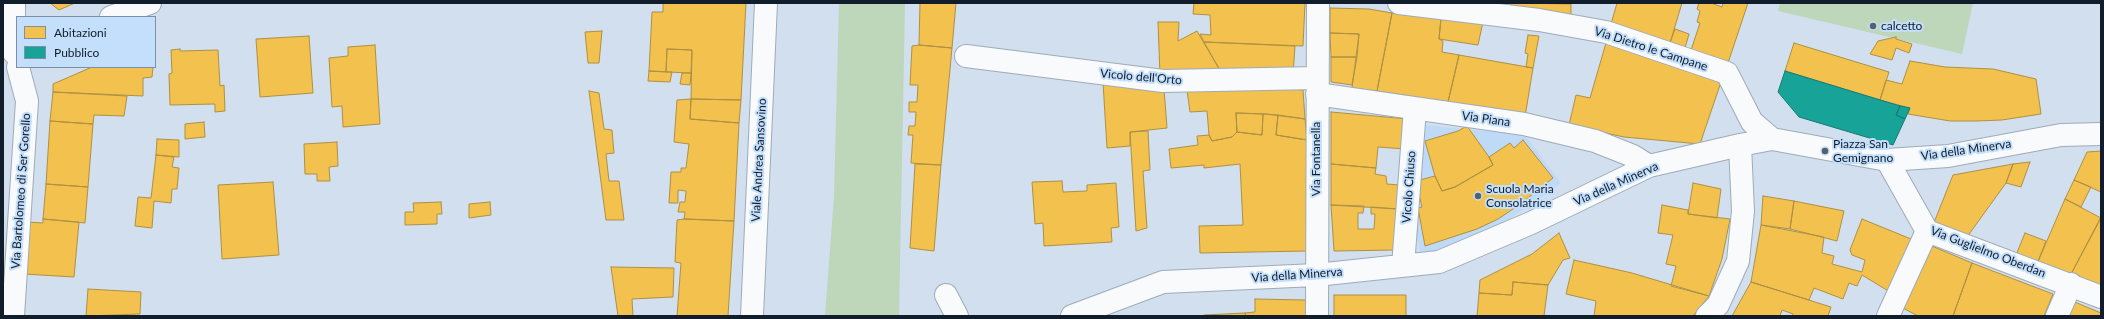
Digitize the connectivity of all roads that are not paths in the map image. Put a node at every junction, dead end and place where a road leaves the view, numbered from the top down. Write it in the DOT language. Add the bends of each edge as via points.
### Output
graph roads {
  1 [pos="14,3"];
  2 [pos="150,3"];
  3 [pos="766,3"];
  4 [pos="1318,3"];
  5 [pos="1399,3"];
  6 [pos="114,16"];
  7 [pos="966,56"];
  8 [pos="14,60"];
  9 [pos="17,68"];
  10 [pos="1317,86"];
  11 [pos="1415,109"];
  12 [pos="2101,134"];
  13 [pos="1772,139"];
  14 [pos="1740,145"];
  15 [pos="1887,160"];
  16 [pos="1649,166"];
  17 [pos="1926,231"];
  18 [pos="1403,266"];
  19 [pos="1316,274"];
  20 [pos="2071,284"];
  21 [pos="946,295"];
  22 [pos="2101,297"];
  23 [pos="13,316"];
  24 [pos="752,316"];
  25 [pos="957,316"];
  26 [pos="1072,316"];
  27 [pos="1317,316"];
  28 [pos="1707,316"];
  29 [pos="1888,316"];
  30 [pos="2057,316"];
  1 -- 8 [label="street, Via Bartolomeo di Ser Gorello"];
  2 -- 6 [label="street"];
  3 -- 24 [label="street, Viale Andrea Sansovino"];
  4 -- 10 [label="street, Via Fontanella"];
  5 -- 13 [label="street, Via Dietro le Campane" via="1540,20 1606,32 1727,74 1752,122"];
  7 -- 10 [label="street, Vicolo dell'Orto" via="1163,81"];
  9 -- 23 [label="street, Via Bartolomeo di Ser Gorello" via="27,101"];
  10 -- 11 [label="street, Via Piana"];
  10 -- 19 [label="street, Via Fontanella"];
  11 -- 16 [label="street, Via Piana" via="1524,124 1595,141 1633,156"];
  11 -- 18 [label="street, Vicolo Chiuso"];
  12 -- 15 [label="street, Via della Minerva" via="2061,135 1948,156"];
  13 -- 14 [label="street, Via della Minerva"];
  13 -- 15 [label="street, Via della Minerva"];
  14 -- 16 [label="street, Via della Minerva"];
  14 -- 28 [label="street" via="1743,211 1738,261 1718,304"];
  15 -- 17 [label="street, Via Guglielmo Oberdan"];
  16 -- 18 [label="street, Via della Minerva" via="1531,224 1439,262"];
  17 -- 20 [label="street, Via Guglielmo Oberdan"];
  17 -- 29 [label="street"];
  18 -- 19 [label="street, Via della Minerva"];
  19 -- 26 [label="street, Via della Minerva" via="1163,282"];
  19 -- 27 [label="street, Via Fontanella"];
  20 -- 22 [label="street, Via Guglielmo Oberdan"];
  20 -- 30 [label="street"];
  21 -- 25 [label="street"];
}
